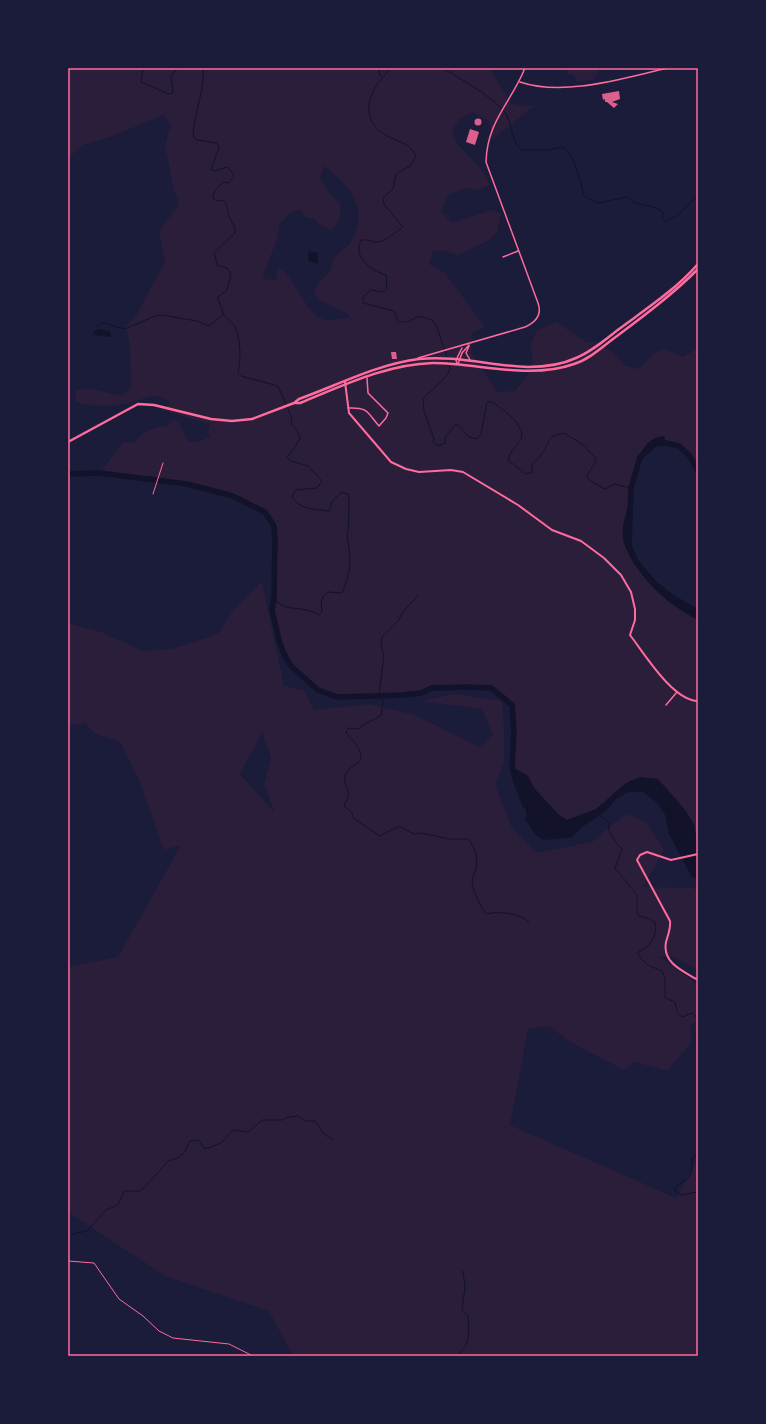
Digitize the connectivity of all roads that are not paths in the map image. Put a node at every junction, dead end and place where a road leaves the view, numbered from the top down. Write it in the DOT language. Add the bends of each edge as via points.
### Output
graph roads {
  1 [pos="525,68"];
  2 [pos="668,68"];
  3 [pos="520,82"];
  4 [pos="519,251"];
  5 [pos="503,257"];
  6 [pos="698,264"];
  7 [pos="698,269"];
  8 [pos="470,344"];
  9 [pos="463,346"];
  10 [pos="456,360"];
  11 [pos="411,361"];
  12 [pos="460,361"];
  13 [pos="471,362"];
  14 [pos="457,364"];
  15 [pos="511,365"];
  16 [pos="510,369"];
  17 [pos="366,378"];
  18 [pos="346,383"];
  19 [pos="348,408"];
  20 [pos="68,442"];
  21 [pos="163,463"];
  22 [pos="153,494"];
  23 [pos="677,692"];
  24 [pos="698,701"];
  25 [pos="666,705"];
  26 [pos="698,854"];
  27 [pos="698,980"];
  28 [pos="68,1261"];
  29 [pos="253,1356"];
  1 -- 3 [label="street"];
  2 -- 3 [label="street" via="578,86 551,88"];
  3 -- 4 [label="street" via="489,135 486,162"];
  4 -- 5 [label="street"];
  4 -- 8 [label="street" via="538,303 538,317 525,327"];
  6 -- 15 [label="main road" via="646,310 578,358 545,366"];
  7 -- 16 [label="main road" via="660,304 584,360 569,366 545,370"];
  8 -- 9 [label="street"];
  8 -- 12 [label="street" via="464,350"];
  8 -- 13 [label="street" via="466,353"];
  9 -- 10 [label="street"];
  9 -- 11 [label="street"];
  10 -- 11 [label="main road"];
  10 -- 12 [label="main road"];
  10 -- 14 [label="street"];
  11 -- 18 [label="main road" via="386,366"];
  12 -- 13 [label="main road"];
  12 -- 14 [label="street"];
  13 -- 15 [label="main road"];
  14 -- 16 [label="main road"];
  14 -- 17 [label="main road" via="405,366"];
  15 -- 16 [label="main road"];
  17 -- 18 [label="main road"];
  17 -- 19 [label="street" via="368,393 386,409 386,418 379,426 365,410"];
  18 -- 19 [label="street"];
  18 -- 20 [label="main road" via="300,403 293,403 252,419 211,419 154,405 138,404"];
  19 -- 23 [label="street" via="352,417 395,464 419,472 463,472 518,505 552,530 581,541 604,558 621,575 631,592 636,620 630,635"];
  21 -- 22 [label="lane"];
  23 -- 24 [label="street" via="687,699"];
  23 -- 25 [label="street"];
  26 -- 27 [label="street" via="671,860 647,852 640,855 637,860 670,921 666,944 667,956 673,965"];
  28 -- 29 [label="lane" via="94,1263 119,1299 165,1334 183,1339 229,1344"];
}
